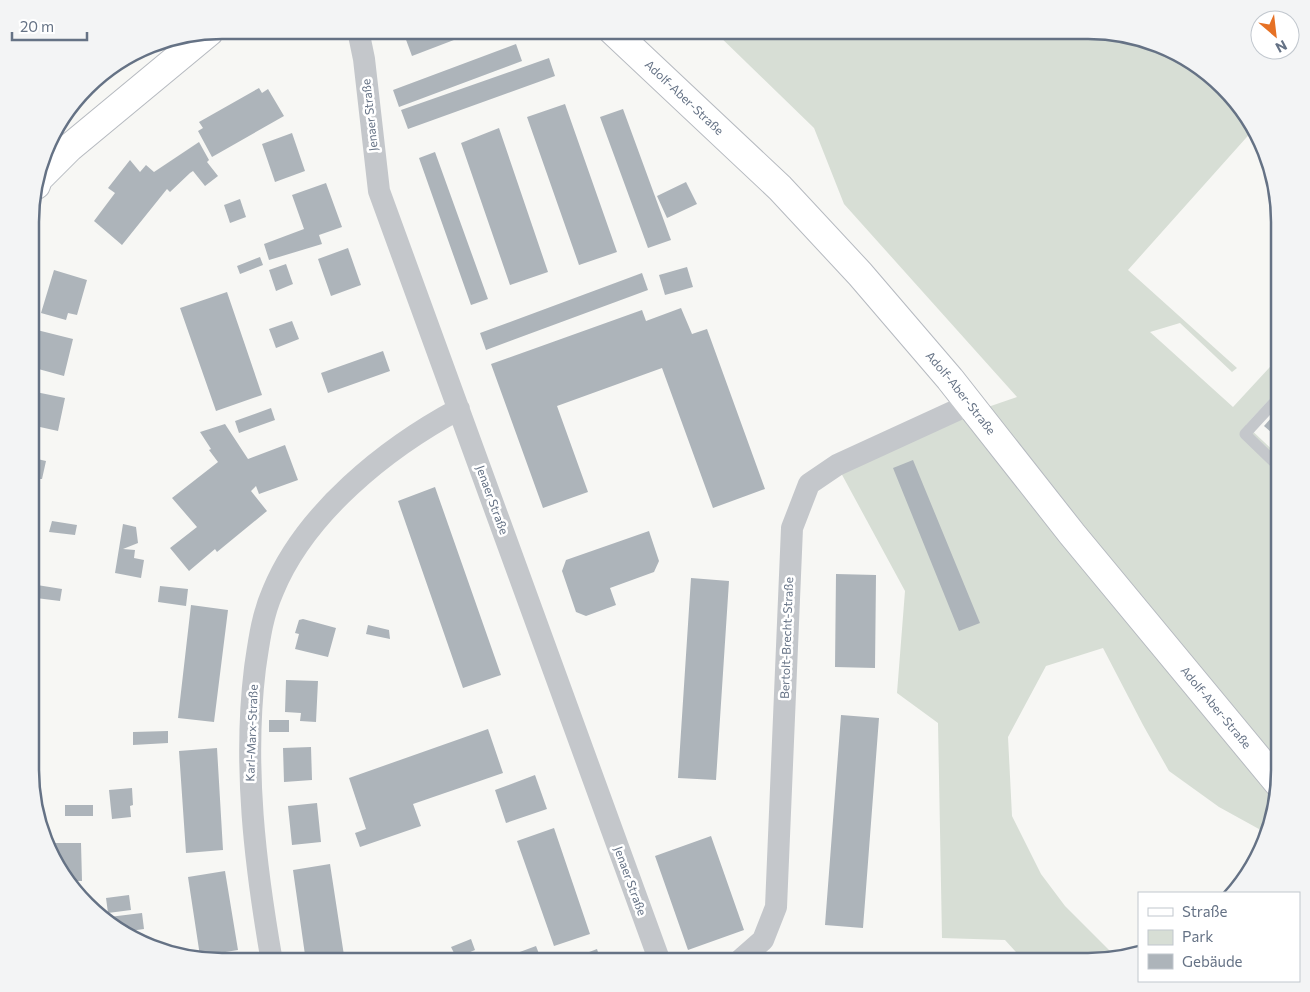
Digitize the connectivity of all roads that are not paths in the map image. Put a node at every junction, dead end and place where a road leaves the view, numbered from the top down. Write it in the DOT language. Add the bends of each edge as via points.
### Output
graph roads {
  1 [pos="360,39"];
  2 [pos="622,39"];
  3 [pos="201,40"];
  4 [pos="46,171"];
  5 [pos="970,404"];
  6 [pos="1271,406"];
  7 [pos="459,409"];
  8 [pos="1271,459"];
  9 [pos="1271,774"];
  10 [pos="270,953"];
  11 [pos="657,953"];
  12 [pos="755,953"];
  1 -- 7 [label="street, Jenaer Straße" via="379,191"];
  2 -- 5 [label="main road, Adolf-Aber-Straße" via="780,188 860,274"];
  3 -- 4 [label="main road" via="69,148"];
  5 -- 9 [label="main road, Adolf-Aber-Straße" via="1072,534"];
  5 -- 12 [label="street, Bertolt-Brecht-Straße" via="837,465 809,484 792,528 776,907"];
  6 -- 8 [label="lane" via="1245,434"];
  7 -- 10 [label="street, Karl-Marx-Straße" via="409,439 354,483 306,532 266,606 251,700 251,787 261,897"];
  7 -- 11 [label="street, Jenaer Straße"];
}
